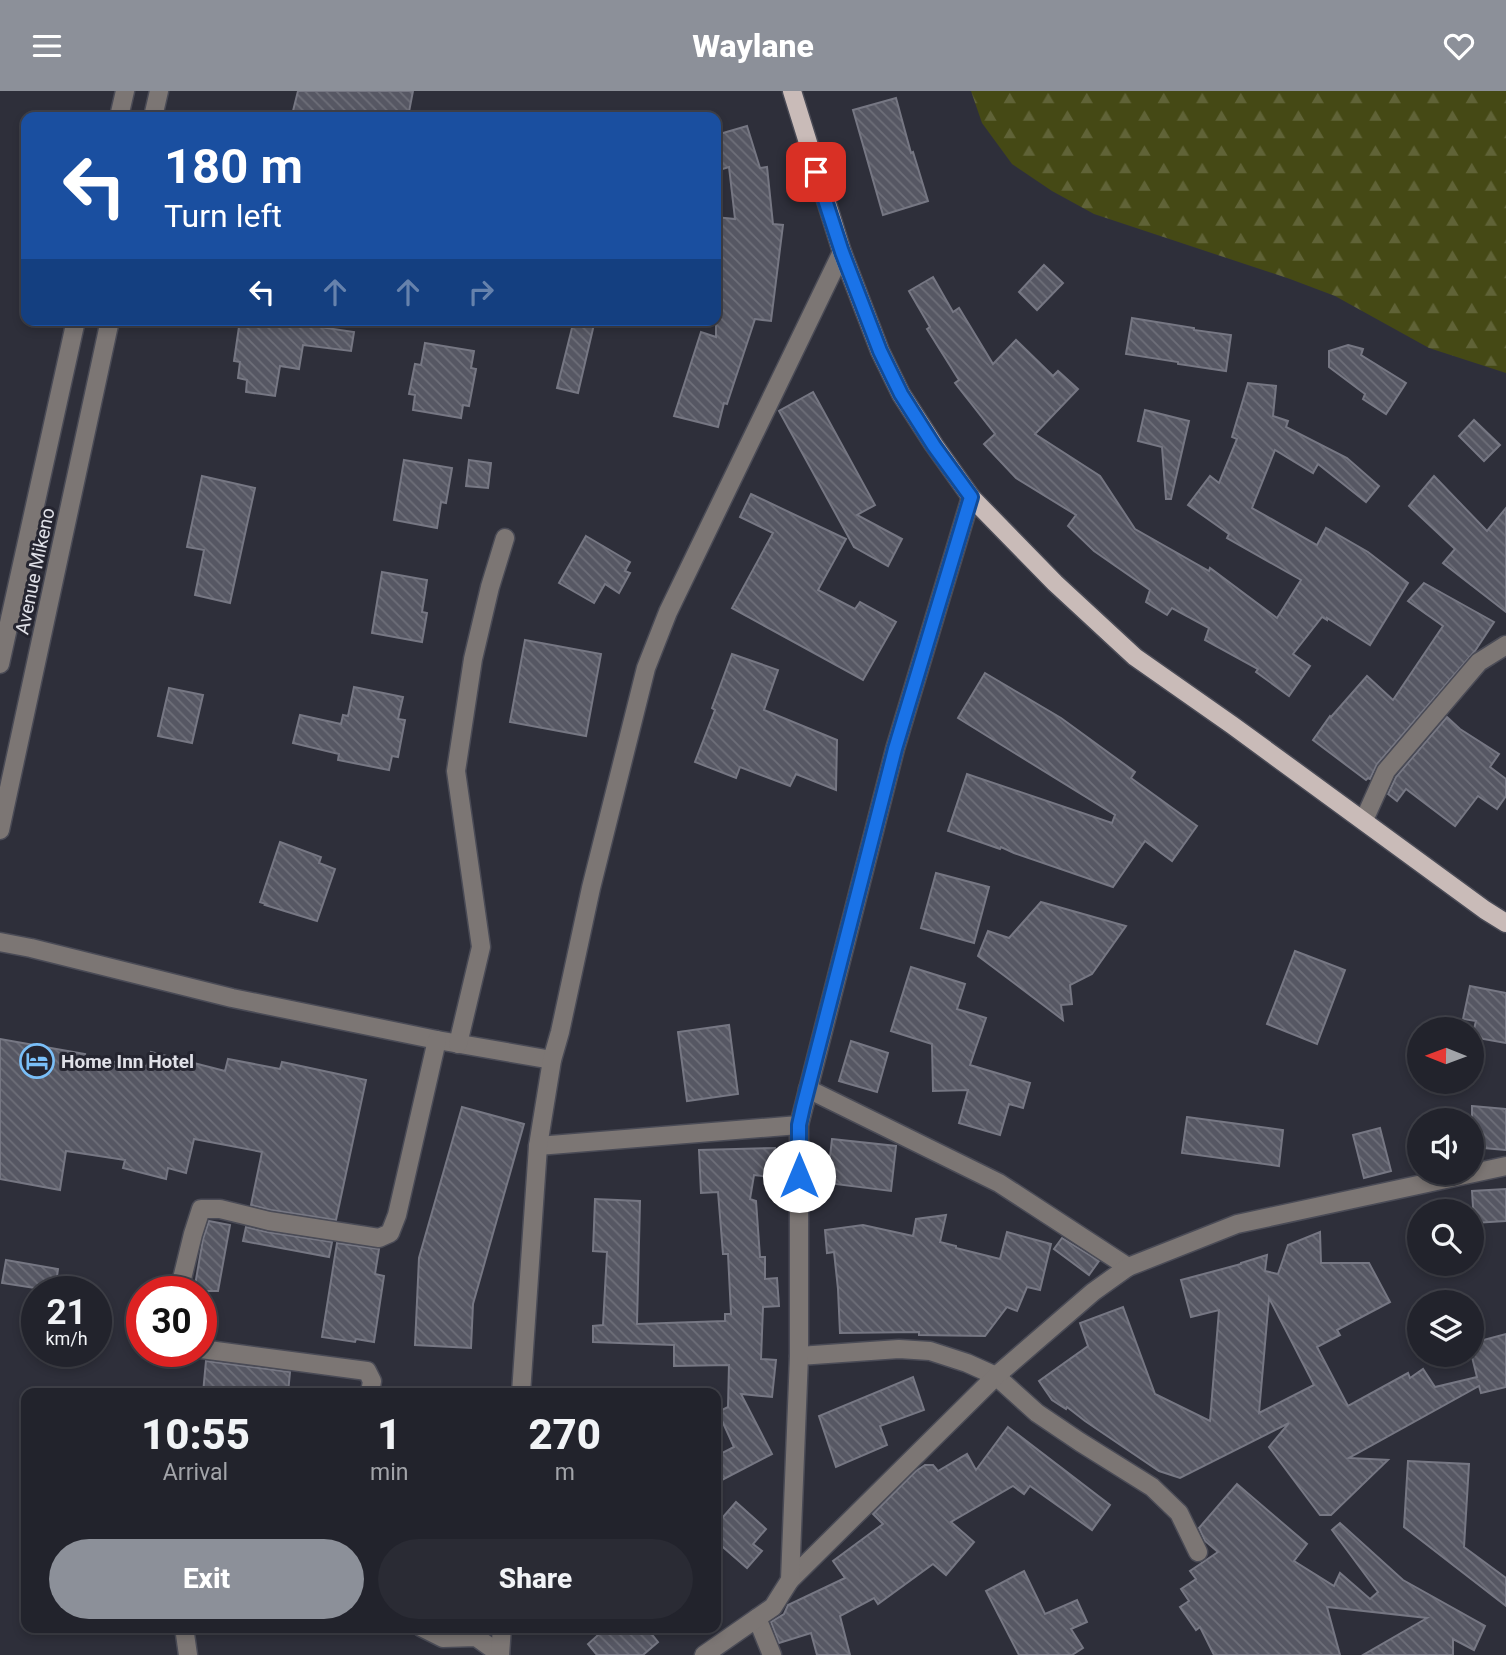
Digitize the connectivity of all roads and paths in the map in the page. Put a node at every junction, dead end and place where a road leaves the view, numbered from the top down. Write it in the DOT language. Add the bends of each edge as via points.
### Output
graph roads {
  1 [pos="125,91"];
  2 [pos="159,91"];
  3 [pos="792,91"];
  4 [pos="120,112"];
  5 [pos="154,112"];
  6 [pos="842,252"];
  7 [pos="75,326"];
  8 [pos="109,326"];
  9 [pos="971,497"];
  10 [pos="505,538"];
  11 [pos="1506,645"];
  12 [pos="0,664"];
  13 [pos="1364,820"];
  14 [pos="0,830"];
  15 [pos="1506,923"];
  16 [pos="0,942"];
  17 [pos="437,1040"];
  18 [pos="458,1044"];
  19 [pos="552,1060"];
  20 [pos="808,1089"];
  21 [pos="799,1125"];
  22 [pos="538,1146"];
  23 [pos="1506,1166"];
  24 [pos="1128,1267"];
  25 [pos="183,1276"];
  26 [pos="217,1351"];
  27 [pos="799,1356"];
  28 [pos="996,1377"];
  29 [pos="371,1388"];
  30 [pos="522,1388"];
  31 [pos="1198,1552"];
  32 [pos="790,1580"];
  33 [pos="757,1618"];
  34 [pos="185,1633"];
  35 [pos="433,1633"];
  36 [pos="502,1633"];
  37 [pos="500,1654"];
  38 [pos="188,1655"];
  39 [pos="704,1655"];
  40 [pos="772,1655"];
  1 -- 4 [label="street"];
  2 -- 5 [label="street"];
  3 -- 6 [label="main road"];
  6 -- 9 [label="main road" via="901,394"];
  6 -- 19 [label="street" via="668,612 646,668"];
  7 -- 12 [label="street, Avenue Mikeno"];
  8 -- 14 [label="street, Avenue Mikeno"];
  9 -- 13 [label="main road" via="1135,657"];
  9 -- 20 [label="street" via="895,749"];
  10 -- 18 [label="street" via="473,659 456,771 481,947"];
  11 -- 13 [label="street" via="1479,662 1386,771"];
  13 -- 15 [label="main road"];
  16 -- 17 [label="street" via="232,998"];
  17 -- 18 [label="street"];
  17 -- 25 [label="street" via="390,1233 379,1238 201,1209"];
  18 -- 19 [label="street"];
  19 -- 22 [label="street"];
  20 -- 21 [label="street"];
  20 -- 24 [label="street" via="999,1183"];
  21 -- 22 [label="street"];
  21 -- 27 [label="street"];
  22 -- 30 [label="street"];
  23 -- 24 [label="street" via="1237,1224"];
  24 -- 28 [label="street"];
  26 -- 29 [label="street" via="367,1371"];
  27 -- 28 [label="street" via="930,1351"];
  27 -- 32 [label="street"];
  28 -- 31 [label="street" via="1037,1413 1152,1487 1179,1513"];
  28 -- 32 [label="street"];
  32 -- 33 [label="street" via="773,1607"];
  33 -- 39 [label="street"];
  33 -- 40 [label="street"];
  34 -- 38 [label="street"];
  35 -- 37 [label="street" via="443,1638 476,1637"];
  36 -- 37 [label="street"];
}
